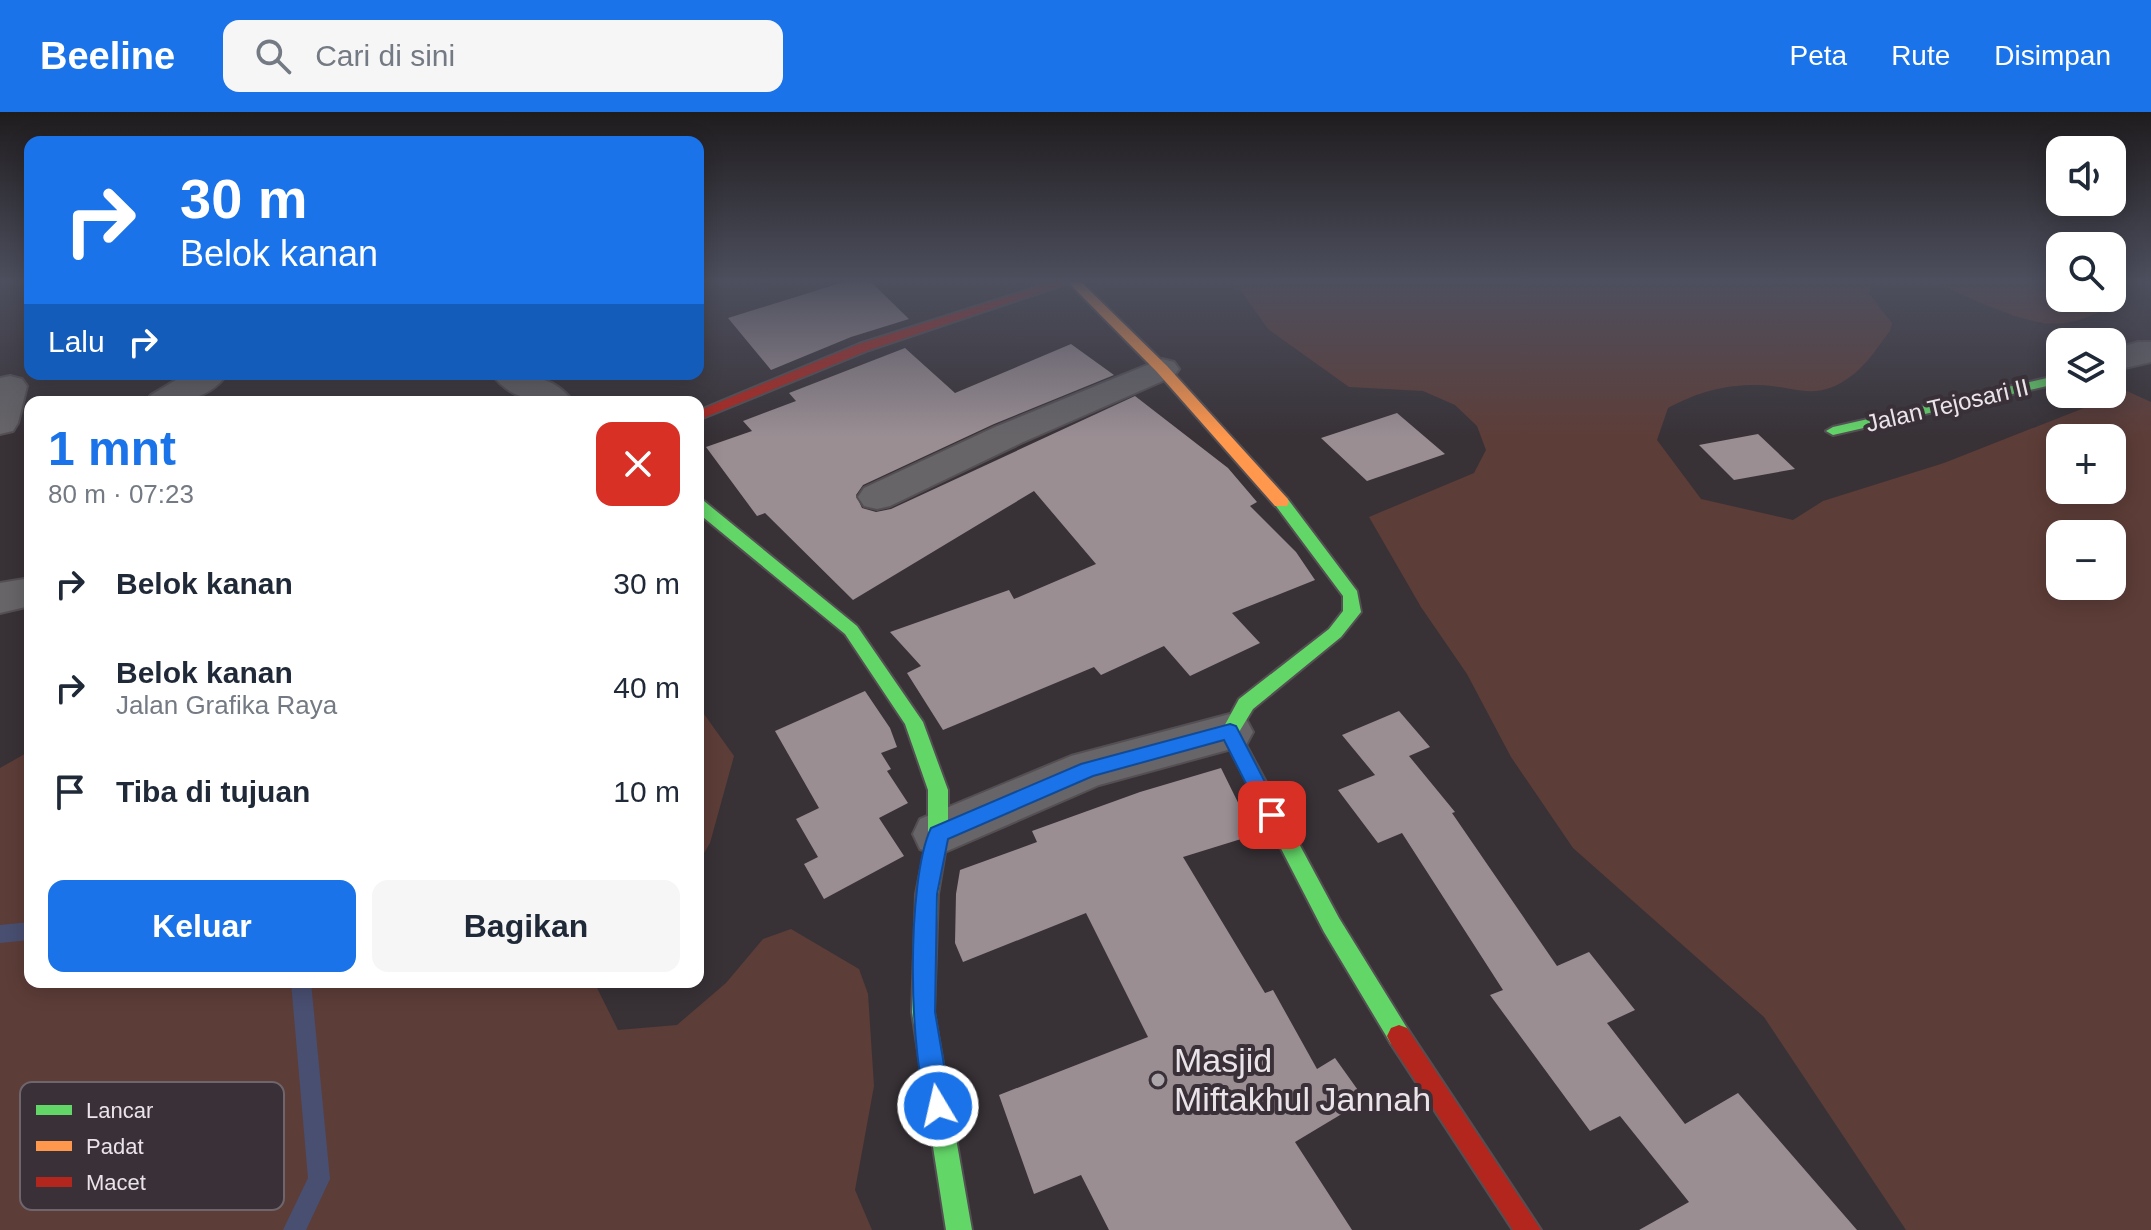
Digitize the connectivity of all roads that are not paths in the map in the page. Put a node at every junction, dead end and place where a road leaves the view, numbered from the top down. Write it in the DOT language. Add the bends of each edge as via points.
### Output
graph roads {
  1 [pos="907,333"];
  2 [pos="1125,333"];
  3 [pos="2151,352"];
  4 [pos="2126,356"];
  5 [pos="1162,369"];
  6 [pos="200,380"];
  7 [pos="2046,382"];
  8 [pos="10,386"];
  9 [pos="530,387"];
  10 [pos="173,396"];
  11 [pos="509,396"];
  12 [pos="704,414"];
  13 [pos="0,423"];
  14 [pos="1833,431"];
  15 [pos="877,497"];
  16 [pos="704,510"];
  17 [pos="24,593"];
  18 [pos="0,598"];
  19 [pos="1230,732"];
  20 [pos="938,834"];
  21 [pos="959,1230"];
  22 [pos="1528,1230"];
  1 -- 12 [label="street"];
  2 -- 5 [label="street"];
  3 -- 4 [label="street"];
  5 -- 15 [label="street"];
  5 -- 19 [label="street" via="1304,529 1351,595 1352,612 1335,633 1246,704"];
  6 -- 10 [label="street"];
  7 -- 14 [label="street, Jalan Tejosari II"];
  8 -- 13 [label="street"];
  9 -- 11 [label="street"];
  16 -- 20 [label="street" via="851,630 914,722 938,790"];
  17 -- 18 [label="street"];
  19 -- 20 [label="street" via="1088,769"];
  19 -- 22 [label="street" via="1375,1000"];
  20 -- 21 [label="street" via="927,894 923,1012"];
}
